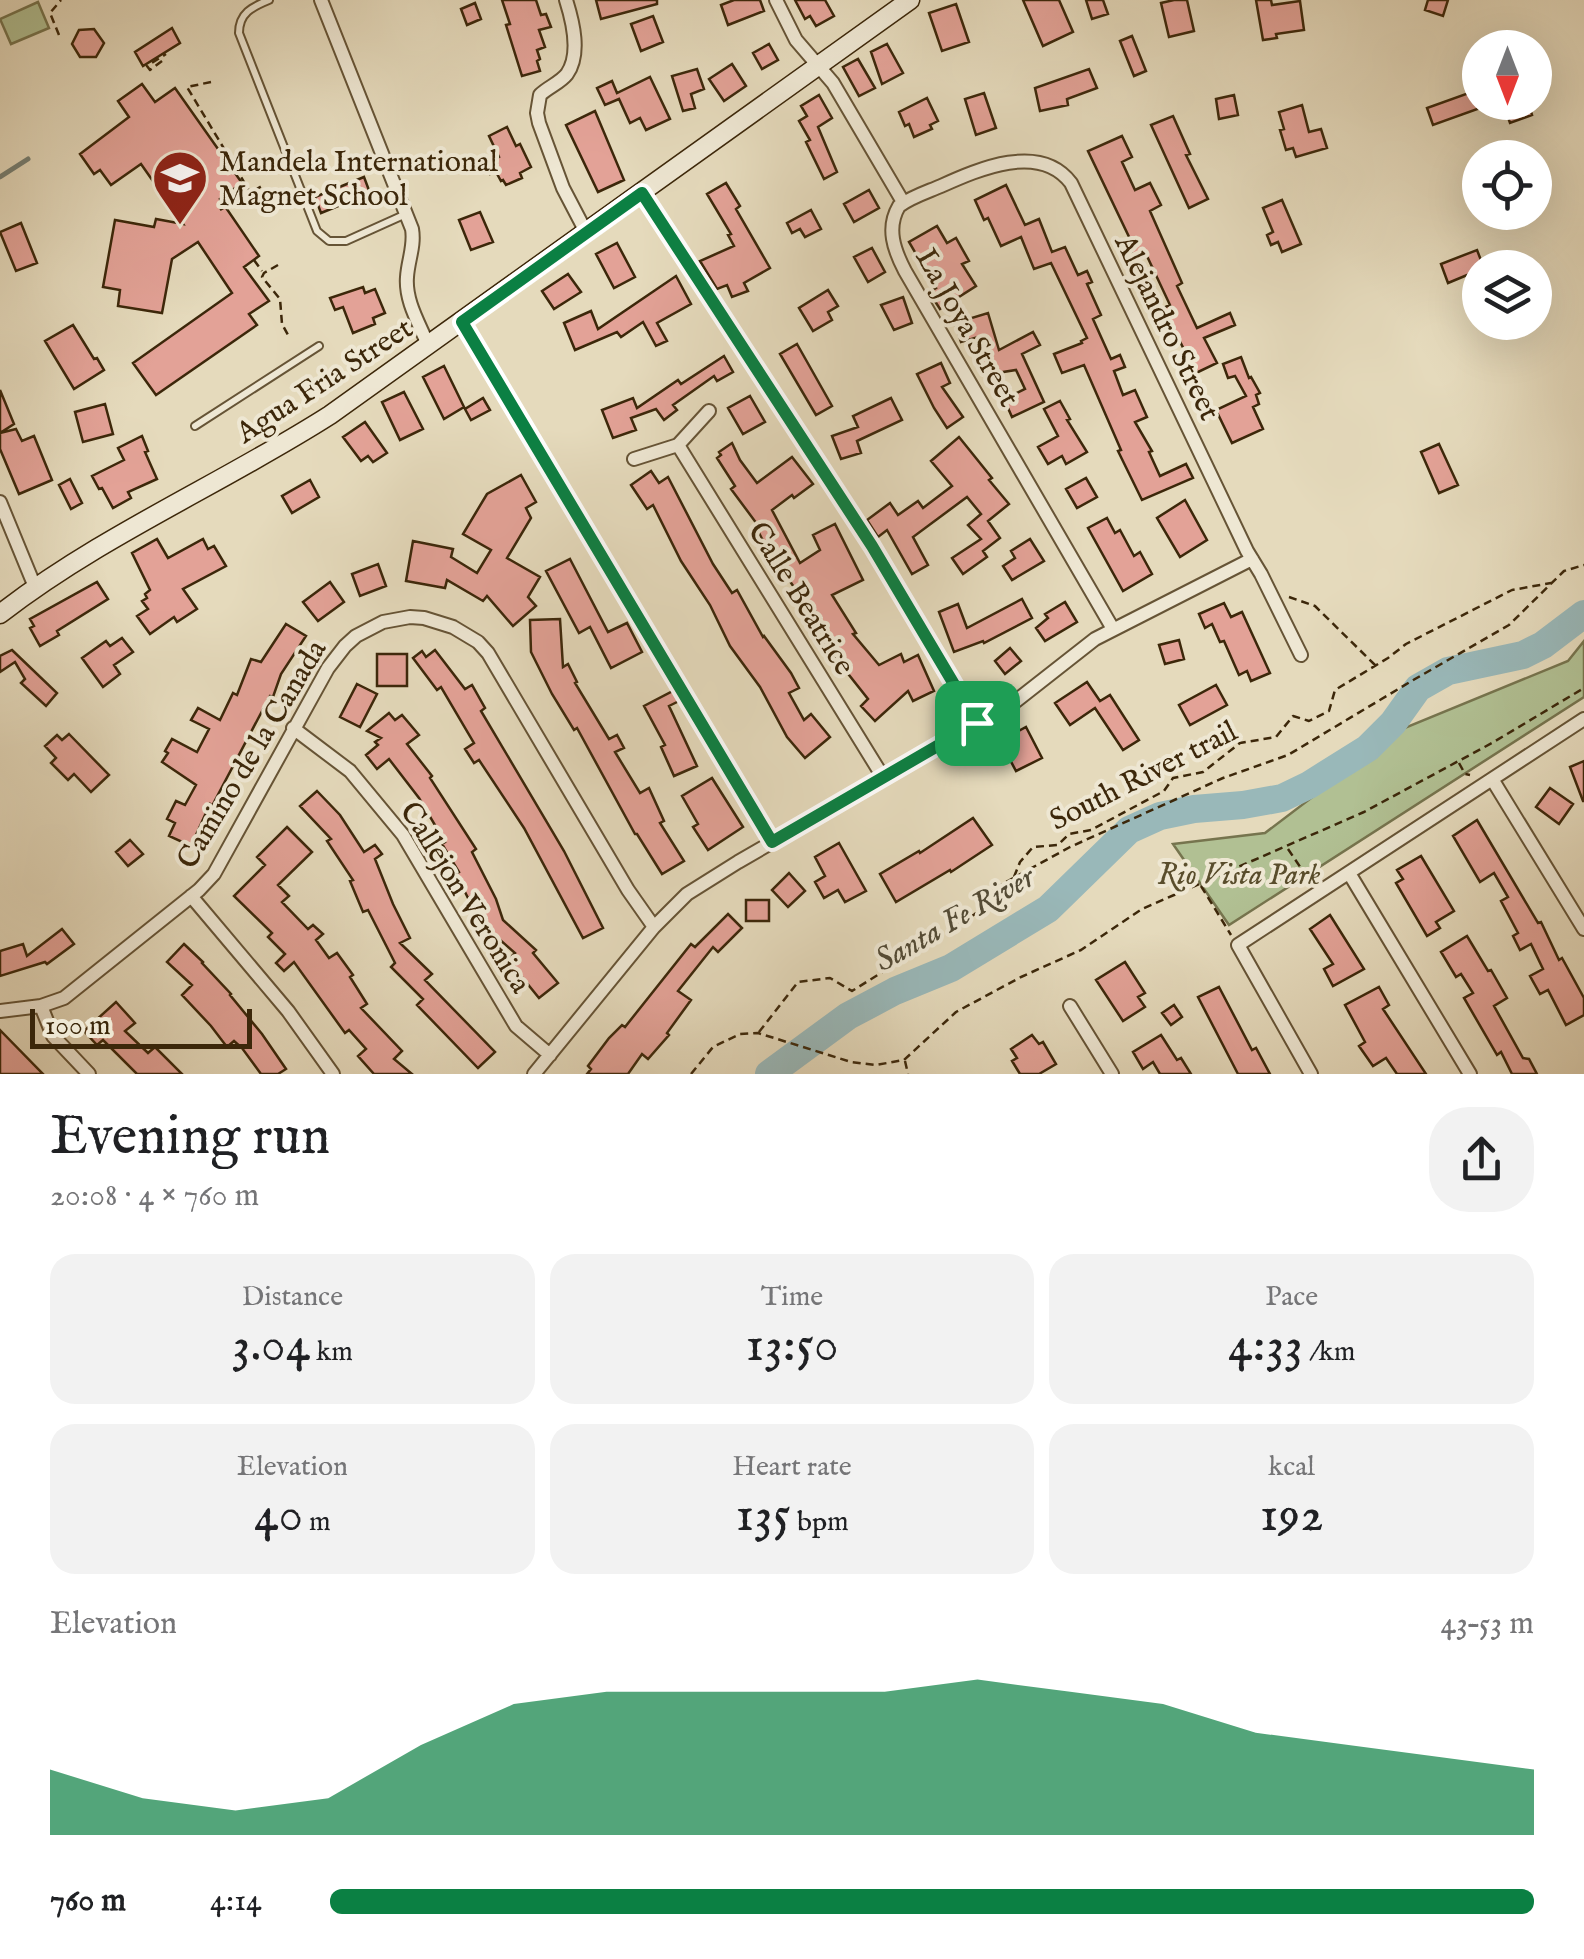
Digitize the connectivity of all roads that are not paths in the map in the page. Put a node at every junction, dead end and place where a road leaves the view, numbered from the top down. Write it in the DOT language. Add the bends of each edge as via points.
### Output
graph roads {
  1 [pos="269,0"];
  2 [pos="321,0"];
  3 [pos="566,0"];
  4 [pos="776,0"];
  5 [pos="910,0"];
  6 [pos="818,64"];
  7 [pos="642,193"];
  8 [pos="903,202"];
  9 [pos="407,214"];
  10 [pos="586,232"];
  11 [pos="462,322"];
  12 [pos="428,345"];
  13 [pos="319,346"];
  14 [pos="709,412"];
  15 [pos="196,426"];
  16 [pos="678,445"];
  17 [pos="634,459"];
  18 [pos="0,502"];
  19 [pos="1252,559"];
  20 [pos="34,587"];
  21 [pos="0,614"];
  22 [pos="1113,629"];
  23 [pos="1300,656"];
  24 [pos="1584,718"];
  25 [pos="977,723"];
  26 [pos="294,728"];
  27 [pos="883,777"];
  28 [pos="1492,779"];
  29 [pos="772,842"];
  30 [pos="1349,873"];
  31 [pos="192,896"];
  32 [pos="654,926"];
  33 [pos="1584,929"];
  34 [pos="42,1006"];
  35 [pos="1070,1006"];
  36 [pos="0,1011"];
  37 [pos="550,1055"];
  38 [pos="89,1074"];
  39 [pos="334,1074"];
  40 [pos="534,1074"];
  41 [pos="1112,1074"];
  42 [pos="1311,1074"];
  43 [pos="1470,1074"];
  1 -- 9 [label="lane" via="245,12 239,34 317,231 330,241 346,241"];
  2 -- 9 [label="street"];
  3 -- 10 [label="street" via="572,64 540,95 537,113"];
  4 -- 6 [label="street" via="796,40"];
  5 -- 6 [label="street, Agua Fria Street"];
  6 -- 7 [label="street, Agua Fria Street"];
  6 -- 8 [label="street"];
  7 -- 10 [label="street, Agua Fria Street"];
  7 -- 25 [label="street" via="872,546"];
  8 -- 19 [label="street, Alejandro Street" via="994,165 1041,163 1066,176"];
  8 -- 22 [label="street, La Joya Street" via="892,226 901,263"];
  9 -- 12 [label="street" via="414,238 407,289"];
  10 -- 11 [label="street, Agua Fria Street"];
  11 -- 12 [label="street, Agua Fria Street"];
  11 -- 29 [label="lane"];
  12 -- 20 [label="street, Agua Fria Street" via="297,436"];
  13 -- 15 [label="lane"];
  14 -- 16 [label="street"];
  16 -- 17 [label="street"];
  16 -- 27 [label="street, Calle Beatrice"];
  18 -- 20 [label="street"];
  19 -- 22 [label="street"];
  19 -- 23 [label="street, Alejandro Street"];
  20 -- 21 [label="street, Agua Fria Street"];
  22 -- 25 [label="street"];
  24 -- 28 [label="street"];
  25 -- 27 [label="street"];
  26 -- 31 [label="street, Camino de la Canada" via="220,866"];
  26 -- 32 [label="street, Camino de la Canada" via="335,657 369,628 410,618 467,634 497,665"];
  26 -- 37 [label="street, Callejon Veronica" via="339,762 403,835 516,1026"];
  27 -- 29 [label="street"];
  28 -- 30 [label="street"];
  28 -- 33 [label="street"];
  29 -- 32 [label="street" via="688,894"];
  30 -- 42 [label="street" via="1238,945"];
  30 -- 43 [label="street"];
  31 -- 34 [label="street, Camino de la Canada" via="73,992"];
  31 -- 39 [label="street"];
  32 -- 37 [label="street"];
  34 -- 36 [label="street, Camino de la Canada"];
  34 -- 38 [label="street" via="54,1036"];
  35 -- 41 [label="street"];
  37 -- 40 [label="street"];
}
